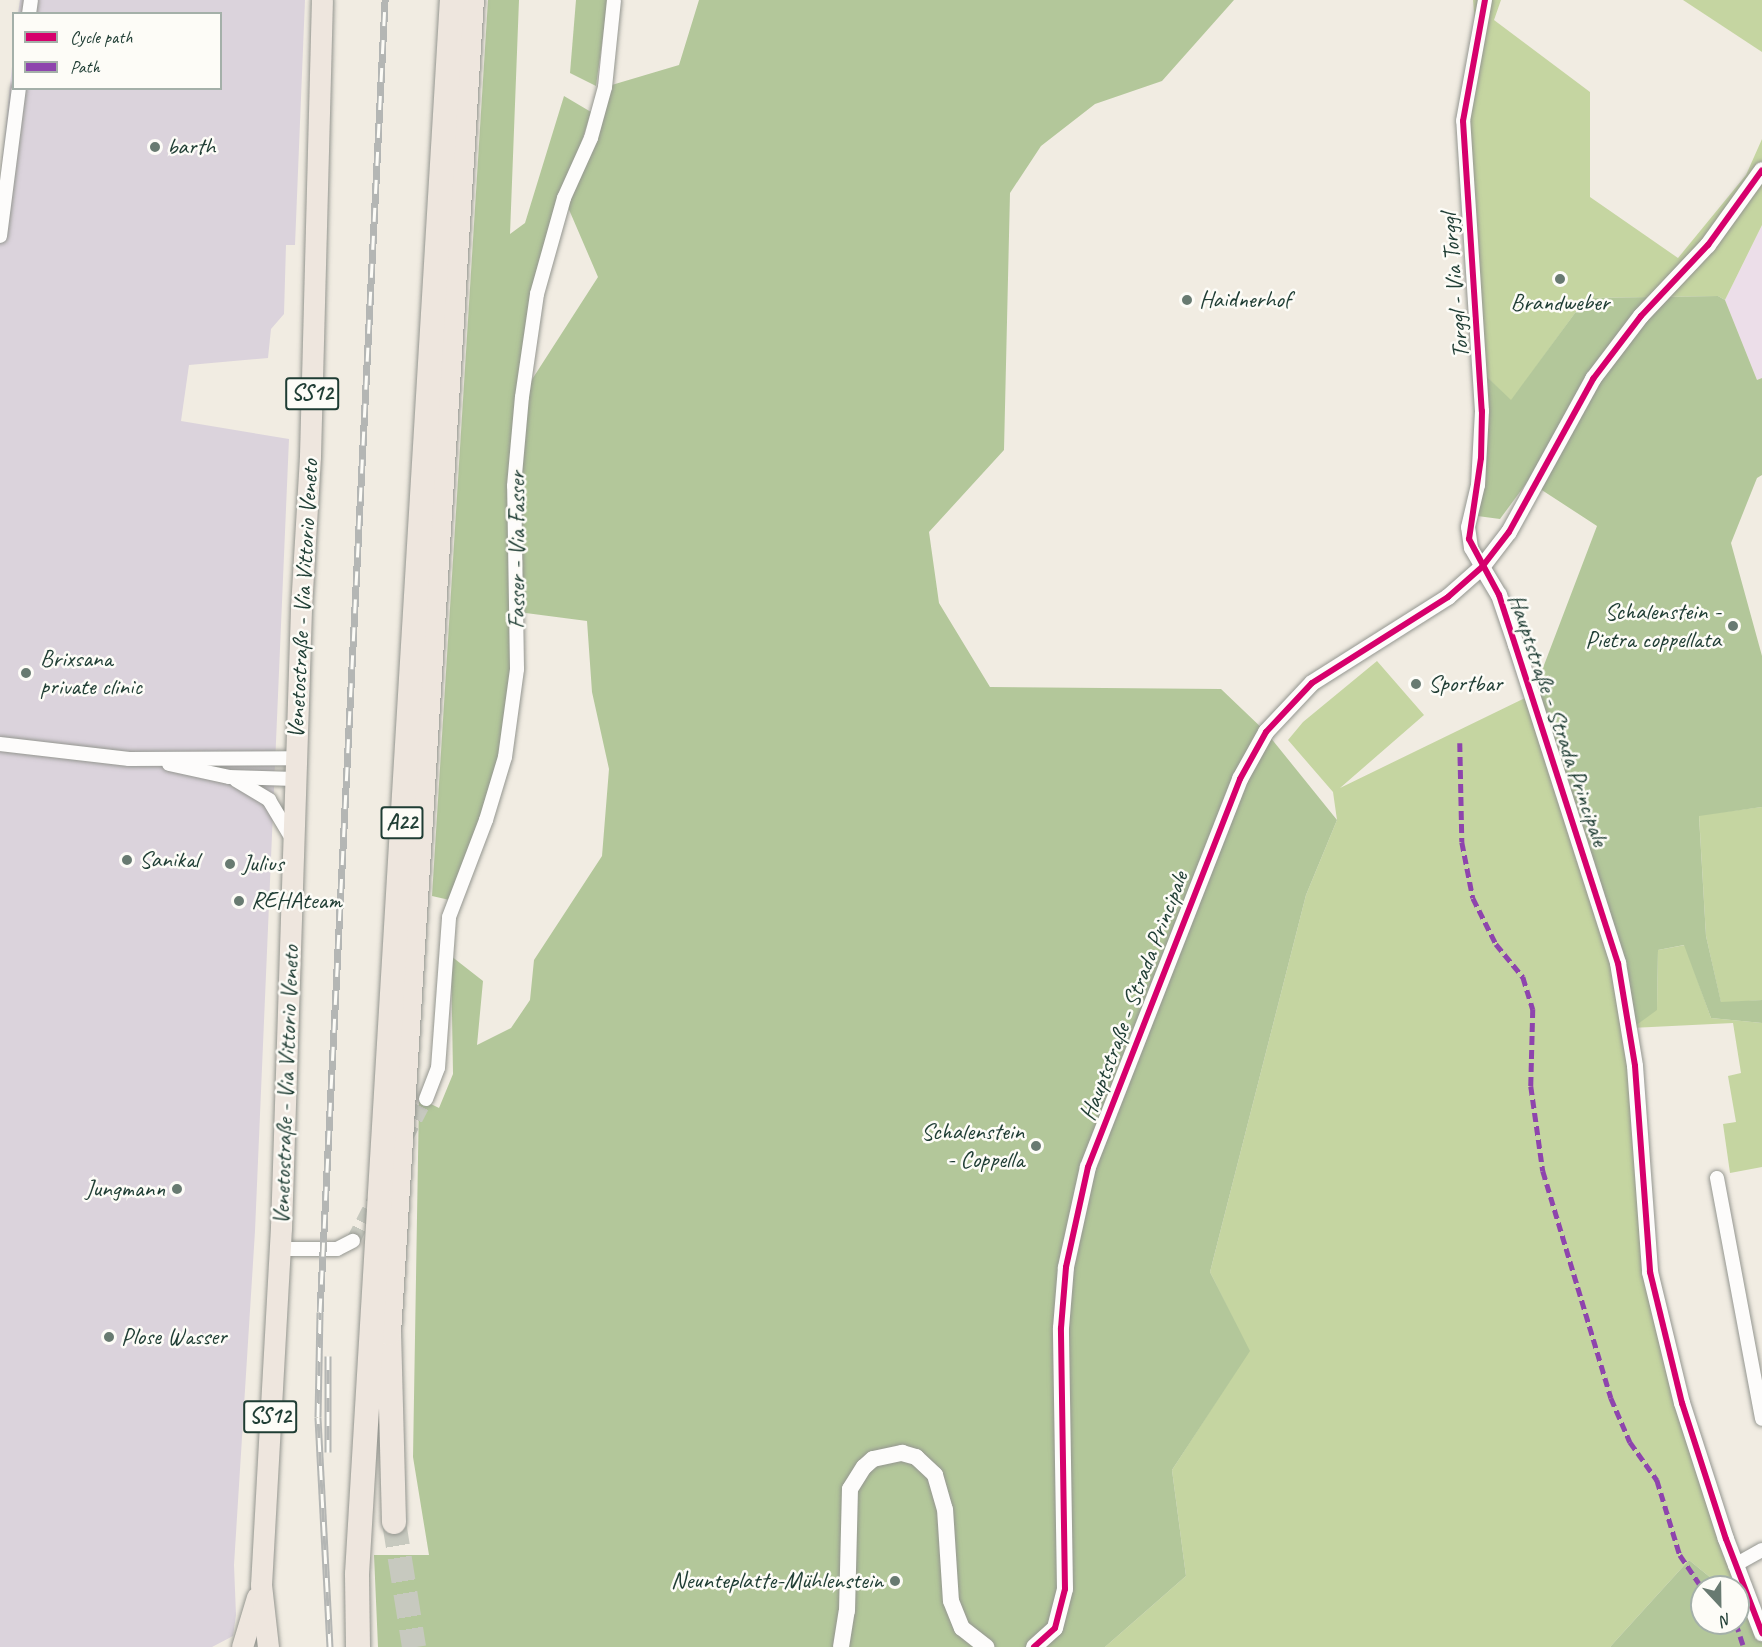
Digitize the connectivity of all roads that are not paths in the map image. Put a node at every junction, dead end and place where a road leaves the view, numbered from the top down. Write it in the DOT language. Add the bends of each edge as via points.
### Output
graph roads {
  1 [pos="322,0"];
  2 [pos="452,0"];
  3 [pos="472,0"];
  4 [pos="614,0"];
  5 [pos="1485,0"];
  6 [pos="20,90"];
  7 [pos="1762,170"];
  8 [pos="0,236"];
  9 [pos="1482,567"];
  10 [pos="0,744"];
  11 [pos="152,760"];
  12 [pos="296,768"];
  13 [pos="229,777"];
  14 [pos="294,841"];
  15 [pos="426,1099"];
  16 [pos="1717,1178"];
  17 [pos="353,1241"];
  18 [pos="280,1249"];
  19 [pos="1762,1419"];
  20 [pos="394,1522"];
  21 [pos="1762,1550"];
  22 [pos="1735,1564"];
  23 [pos="261,1585"];
  24 [pos="1762,1633"];
  25 [pos="242,1647"];
  26 [pos="268,1647"];
  27 [pos="358,1647"];
  28 [pos="841,1647"];
  29 [pos="986,1647"];
  30 [pos="1034,1647"];
  1 -- 12 [label="main road, Venetostraße - Via Vittorio Veneto / SS12"];
  2 -- 27 [label="highway, A22" via="359,1526"];
  3 -- 20 [label="highway, A22" via="389,1333"];
  4 -- 15 [label="street, Fasser - Via Fasser" via="605,87 591,138 564,198 537,294 514,486 517,669 505,757 449,917 438,1068"];
  5 -- 9 [label="street, Torggl - Via Torggl" via="1463,121 1482,411 1480,467 1468,527 1471,548"];
  6 -- 8 [label="street"];
  7 -- 9 [label="street" via="1708,244 1641,316 1593,379 1530,495"];
  9 -- 22 [label="street, Hauptstraße - Strada Principale" via="1499,595 1520,655 1618,963 1635,1066 1650,1272 1682,1403"];
  9 -- 30 [label="street, Hauptstraße - Strada Principale" via="1440,603 1342,662 1290,704 1266,732 1220,828 1100,1131 1077,1213 1066,1267 1061,1328 1065,1589 1054,1628"];
  10 -- 11 [label="street"];
  11 -- 12 [label="street" via="233,755"];
  11 -- 13 [label="street"];
  12 -- 13 [label="street"];
  12 -- 14 [label="main road, Venetostraße - Via Vittorio Veneto / SS12"];
  13 -- 14 [label="street" via="253,787 269,800"];
  14 -- 18 [label="main road, Venetostraße - Via Vittorio Veneto / SS12"];
  16 -- 19 [label="street"];
  17 -- 18 [label="street" via="337,1249"];
  18 -- 23 [label="main road, Venetostraße - Via Vittorio Veneto / SS12"];
  21 -- 22 [label="street"];
  22 -- 24 [label="street, Hauptstraße - Strada Principale"];
  23 -- 25 [label="main road, Venetostraße - Via Vittorio Veneto / SS12"];
  23 -- 26 [label="main road, Venetostraße - Via Vittorio Veneto / SS12"];
  28 -- 29 [label="street" via="847,1611 850,1489 873,1459 902,1453 916,1457 935,1475 945,1509 951,1601 962,1628"];
}
